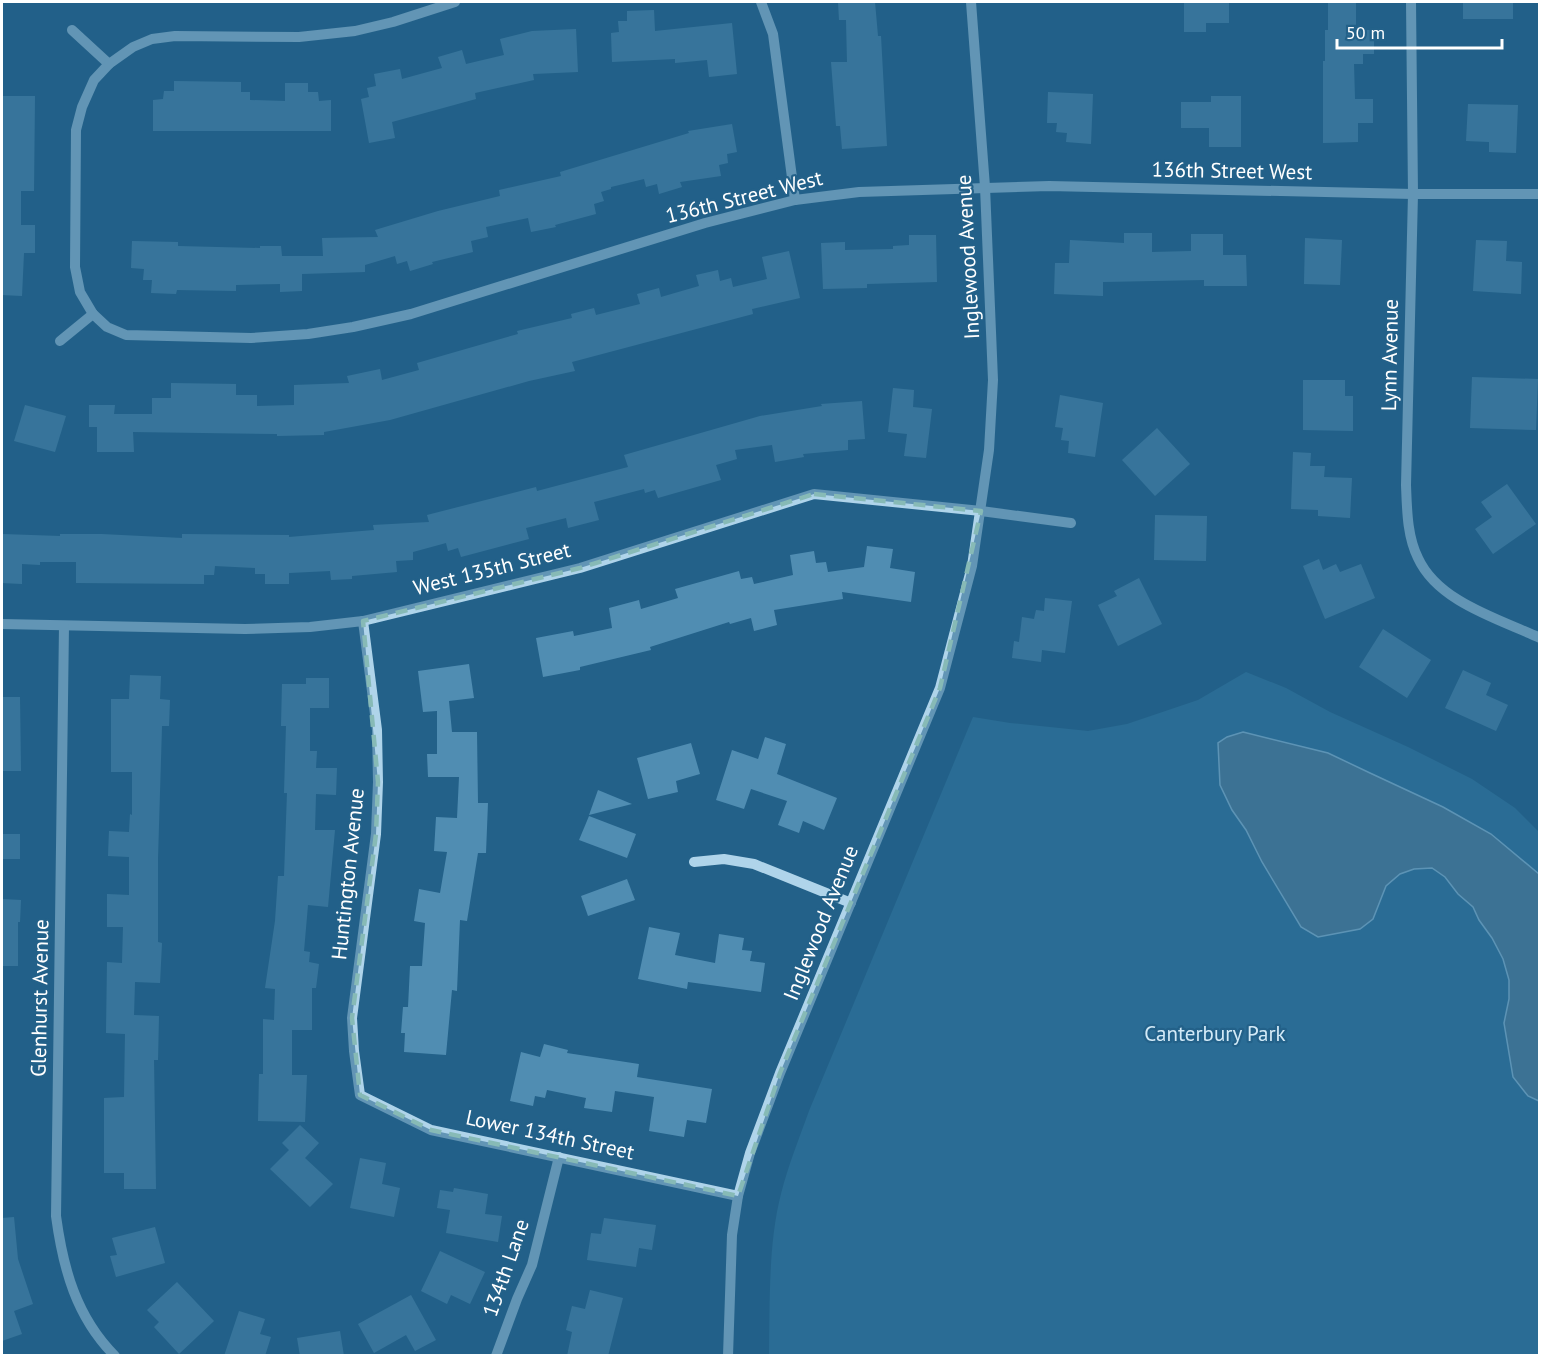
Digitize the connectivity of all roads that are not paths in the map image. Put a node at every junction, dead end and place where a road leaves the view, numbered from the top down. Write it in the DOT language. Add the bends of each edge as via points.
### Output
graph roads {
  1 [pos="455,2"];
  2 [pos="761,2"];
  3 [pos="971,2"];
  4 [pos="1411,2"];
  5 [pos="72,30"];
  6 [pos="109,64"];
  7 [pos="985,187"];
  8 [pos="1413,194"];
  9 [pos="1539,194"];
  10 [pos="795,200"];
  11 [pos="93,314"];
  12 [pos="60,341"];
  13 [pos="981,511"];
  14 [pos="1071,524"];
  15 [pos="363,621"];
  16 [pos="2,624"];
  17 [pos="64,626"];
  18 [pos="1539,638"];
  19 [pos="694,862"];
  20 [pos="851,903"];
  21 [pos="360,1095"];
  22 [pos="559,1157"];
  23 [pos="738,1196"];
  24 [pos="114,1356"];
  25 [pos="496,1356"];
  26 [pos="728,1356"];
  1 -- 6 [label="street" via="355,31 299,37 152,39 133,46"];
  2 -- 10 [label="street" via="774,34"];
  3 -- 7 [label="street, Inglewood Avenue"];
  4 -- 8 [label="street, Lynn Avenue"];
  5 -- 6 [label="street"];
  6 -- 11 [label="street" via="94,80 76,130 75,267 80,292"];
  7 -- 8 [label="street, 136th Street West"];
  7 -- 10 [label="street, 136th Street West" via="859,192"];
  7 -- 13 [label="street, Inglewood Avenue" via="993,380"];
  8 -- 9 [label="street, 136th Street West"];
  8 -- 18 [label="street, Lynn Avenue" via="1408,525 1418,559 1435,582 1465,605"];
  10 -- 11 [label="street, 136th Street West" via="705,223 411,314 353,327 251,338 126,335 107,327"];
  11 -- 12 [label="street"];
  13 -- 14 [label="street"];
  13 -- 15 [label="street, West 135th Street" via="814,494 580,568"];
  13 -- 20 [label="street, Inglewood Avenue" via="972,566 940,688"];
  15 -- 17 [label="street, West 135th Street" via="245,629"];
  15 -- 21 [label="street, Huntington Avenue" via="377,730 378,782 376,834 352,1018"];
  16 -- 17 [label="street, West 135th Street"];
  17 -- 24 [label="street, Glenhurst Avenue" via="56,1216 72,1290 88,1323"];
  19 -- 20 [label="street" via="724,859 754,864"];
  20 -- 23 [label="street, Inglewood Avenue" via="780,1073"];
  21 -- 22 [label="street, Lower 134th Street" via="431,1130"];
  22 -- 23 [label="street, Lower 134th Street"];
  22 -- 25 [label="street, 134th Lane" via="532,1265"];
  23 -- 26 [label="street, Inglewood Avenue" via="732,1235"];
}
